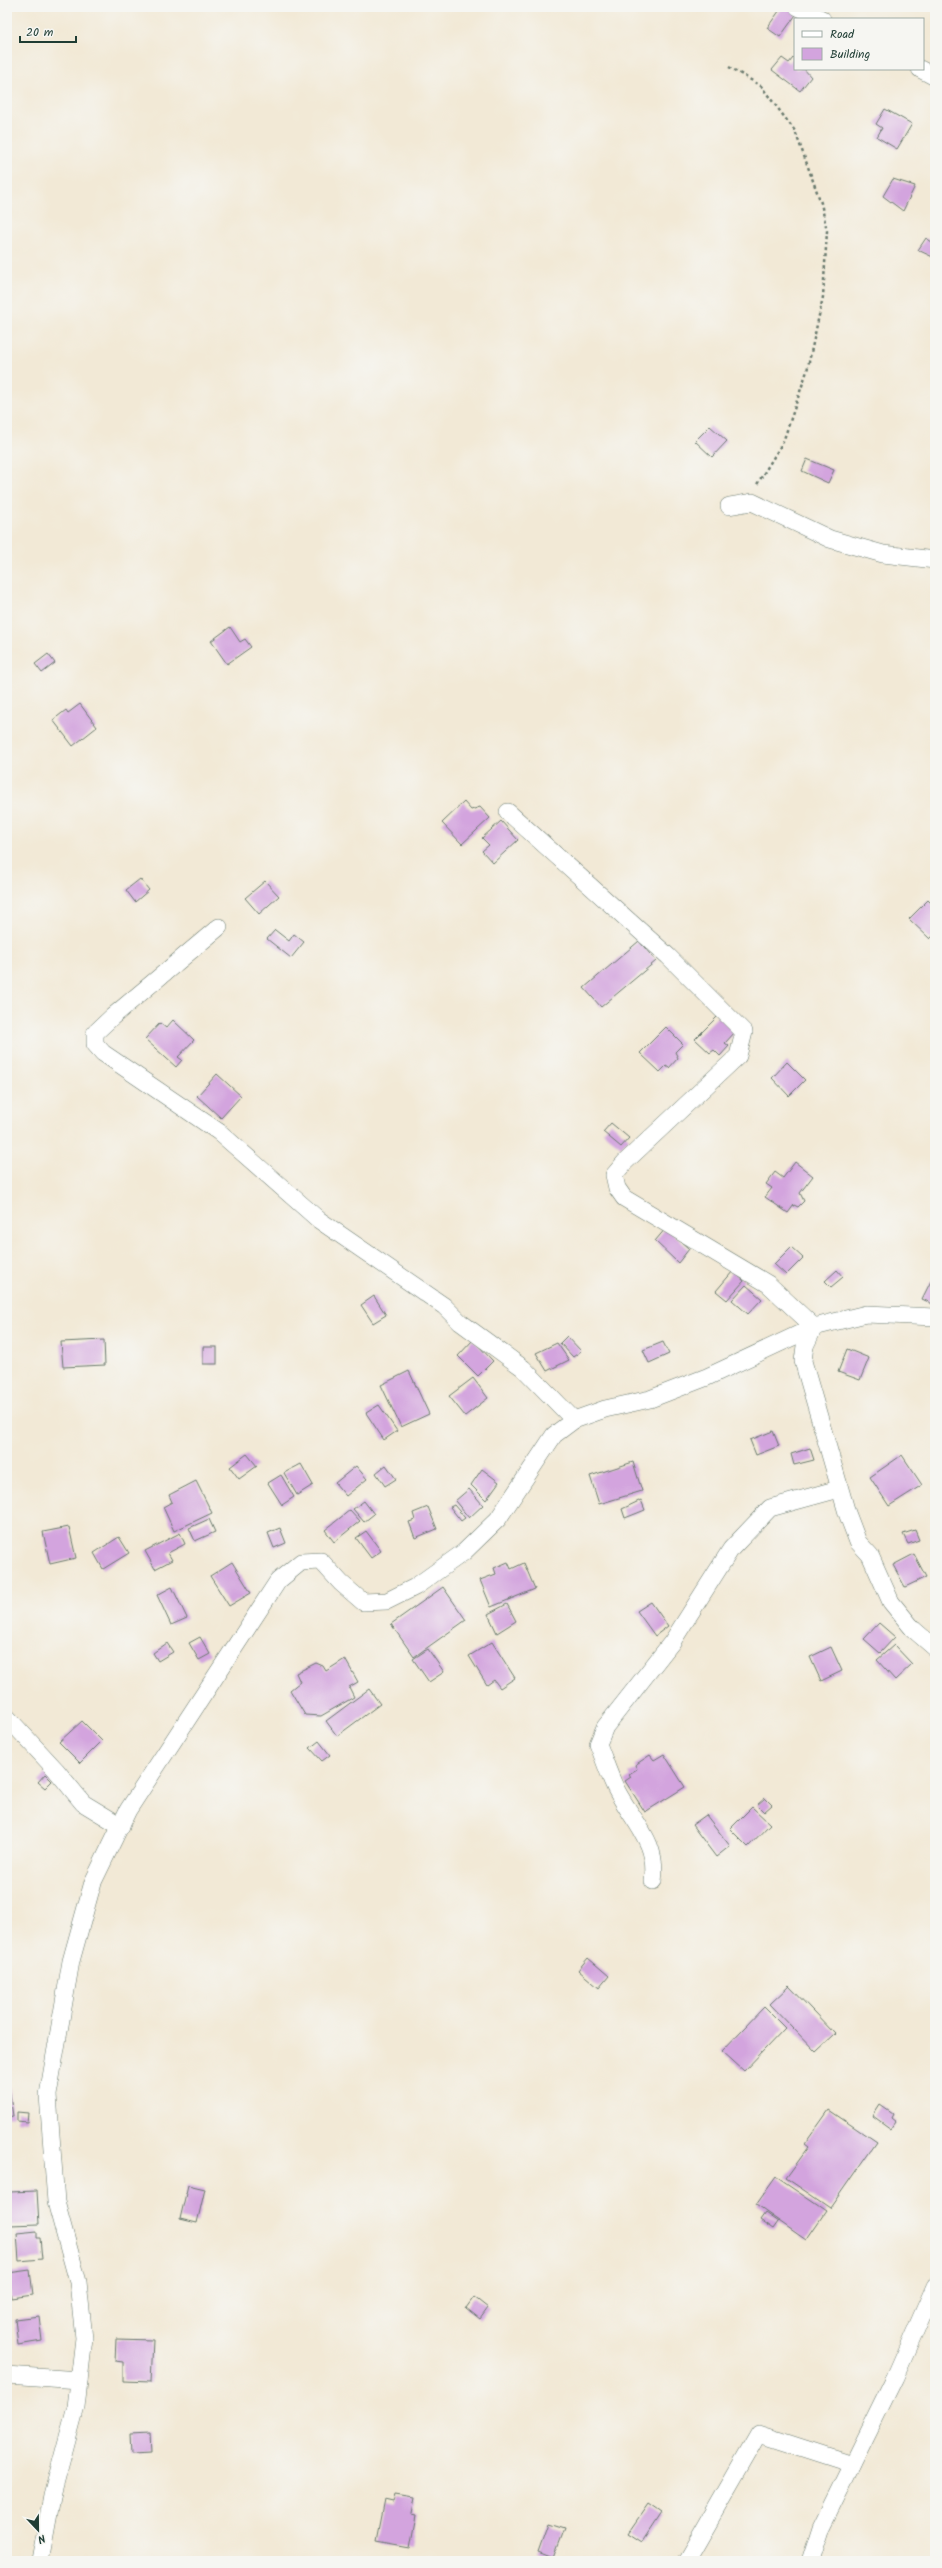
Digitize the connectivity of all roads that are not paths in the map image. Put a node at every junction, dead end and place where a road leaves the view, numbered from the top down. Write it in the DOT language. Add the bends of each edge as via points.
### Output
graph roads {
  1 [pos="798,7"];
  2 [pos="820,18"];
  3 [pos="922,70"];
  4 [pos="935,77"];
  5 [pos="729,506"];
  6 [pos="935,560"];
  7 [pos="508,812"];
  8 [pos="219,927"];
  9 [pos="935,1317"];
  10 [pos="814,1327"];
  11 [pos="574,1420"];
  12 [pos="839,1489"];
  13 [pos="935,1648"];
  14 [pos="7,1717"];
  15 [pos="121,1826"];
  16 [pos="653,1881"];
  17 [pos="935,2286"];
  18 [pos="7,2375"];
  19 [pos="79,2380"];
  20 [pos="852,2464"];
  21 [pos="40,2561"];
  22 [pos="686,2561"];
  23 [pos="810,2561"];
  1 -- 2 [label="street"];
  3 -- 4 [label="street"];
  5 -- 6 [label="street" via="752,502 830,539 883,554"];
  7 -- 10 [label="street" via="668,956 744,1032 738,1056 614,1175 617,1188 631,1202 768,1284"];
  8 -- 11 [label="street" via="95,1033 95,1044 116,1062 219,1132 319,1220 444,1306 460,1322 523,1368"];
  9 -- 10 [label="street" via="866,1314"];
  10 -- 11 [label="street" via="707,1377 650,1399 605,1409"];
  10 -- 12 [label="street" via="805,1346 803,1361"];
  11 -- 15 [label="street" via="554,1435 498,1519 464,1552 415,1587 387,1601 363,1602 320,1561 301,1562 278,1581 133,1803"];
  12 -- 13 [label="street" via="858,1542 870,1555 891,1602 913,1629"];
  12 -- 16 [label="street" via="770,1508 731,1549 672,1642 605,1727 598,1744 617,1790 655,1858"];
  14 -- 15 [label="street" via="83,1803"];
  15 -- 19 [label="street" via="93,1882 73,1954 48,2095 56,2202 78,2282 84,2338"];
  17 -- 20 [label="street"];
  18 -- 19 [label="street"];
  19 -- 21 [label="street" via="76,2407 52,2496"];
  20 -- 22 [label="street" via="758,2434"];
  20 -- 23 [label="street" via="821,2527"];
}
